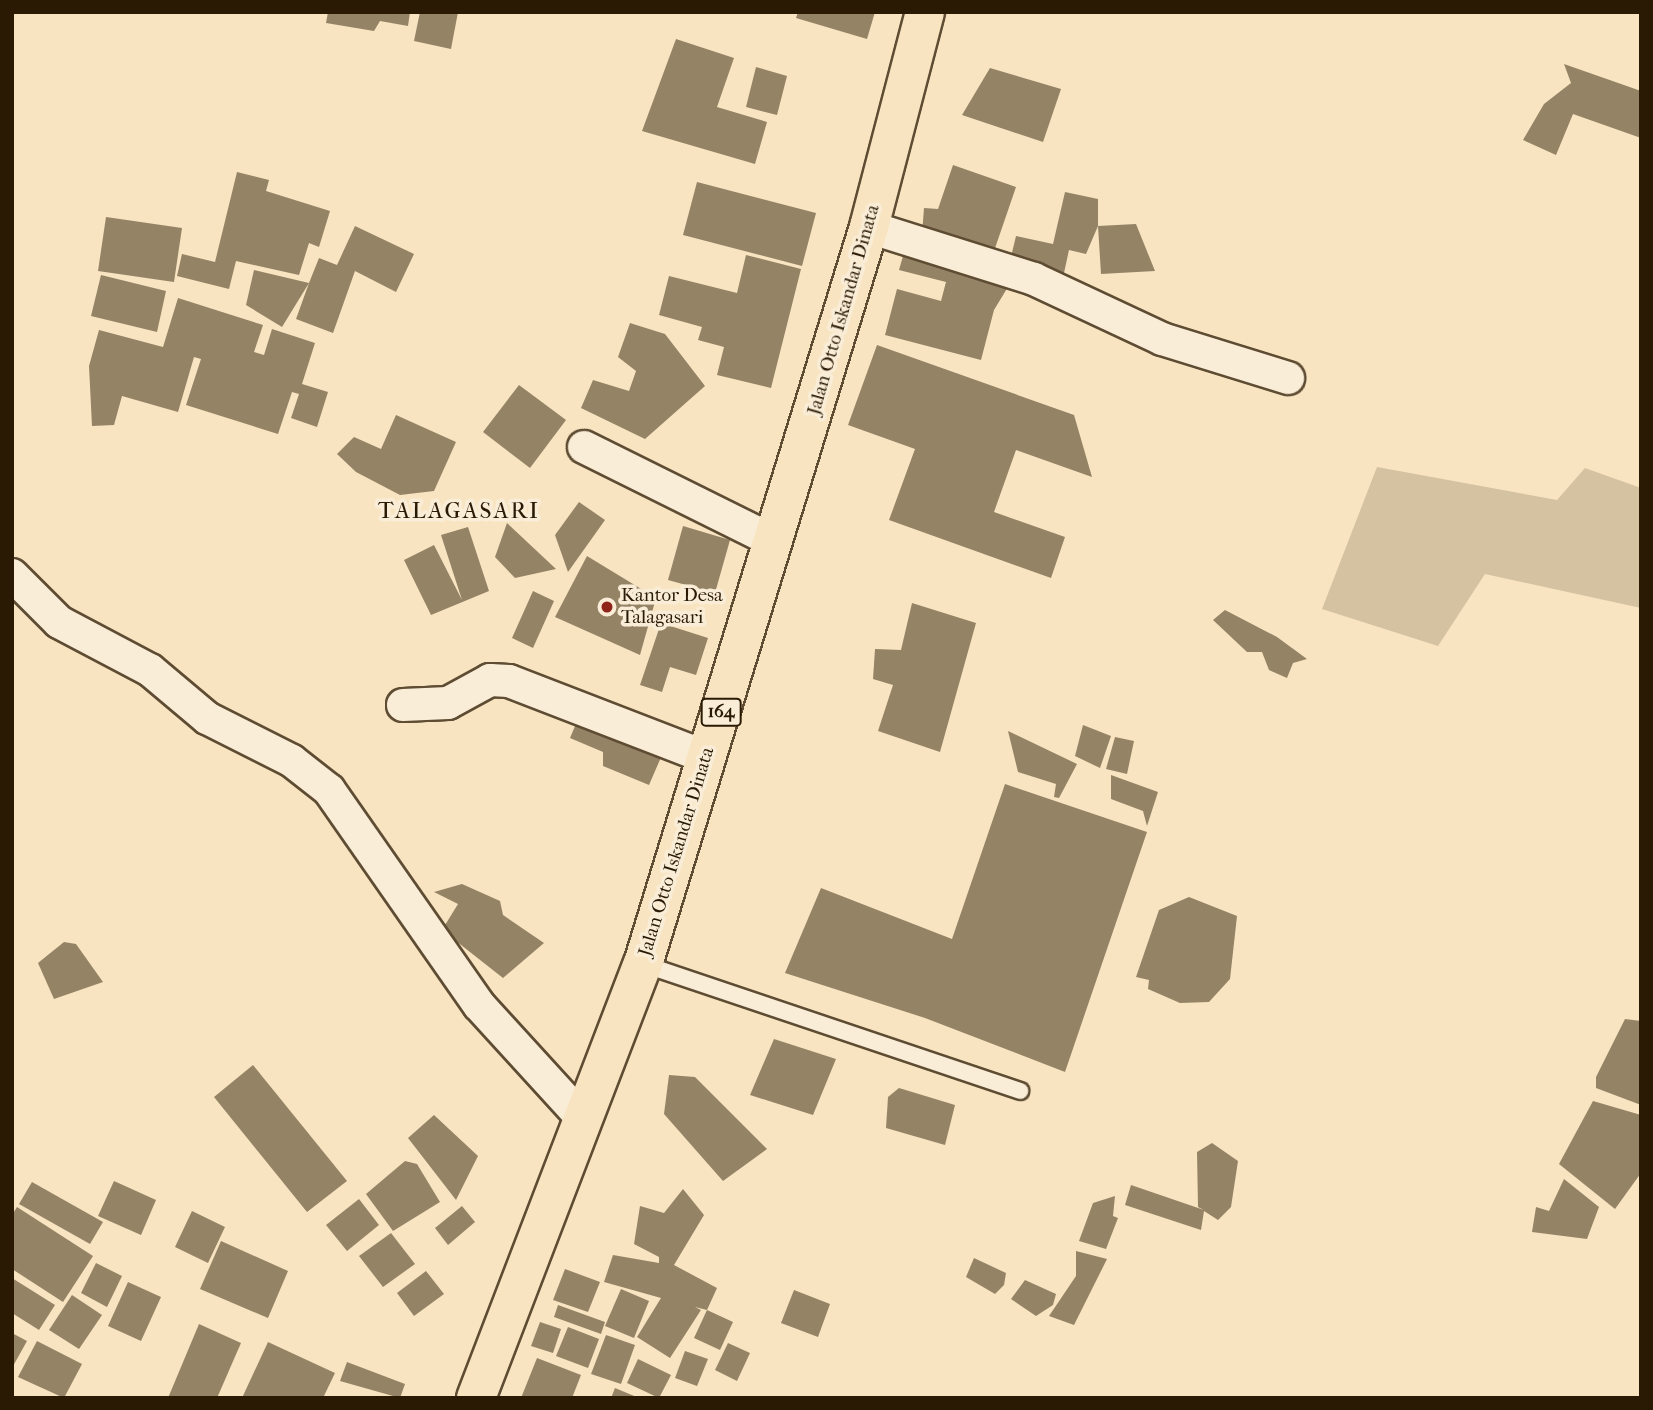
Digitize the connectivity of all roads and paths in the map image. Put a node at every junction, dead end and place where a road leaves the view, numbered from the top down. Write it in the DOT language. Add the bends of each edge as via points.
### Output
graph roads {
  1 [pos="925,12"];
  2 [pos="869,227"];
  3 [pos="1288,377"];
  4 [pos="584,447"];
  5 [pos="775,542"];
  6 [pos="12,575"];
  7 [pos="403,705"];
  8 [pos="706,757"];
  9 [pos="643,964"];
  10 [pos="1020,1091"];
  11 [pos="584,1120"];
  12 [pos="476,1398"];
  1 -- 2 [label="main road, Jalan Otto Iskandar Dinata / 164"];
  2 -- 3 [label="street" via="1034,279 1210,356"];
  2 -- 5 [label="main road, Jalan Otto Iskandar Dinata / 164"];
  4 -- 5 [label="street"];
  5 -- 8 [label="main road, Jalan Otto Iskandar Dinata / 164"];
  6 -- 11 [label="street" via="59,622 150,670 207,718 292,761 329,790 479,1005"];
  7 -- 8 [label="street" via="448,703 490,680 509,681"];
  8 -- 9 [label="main road, Jalan Otto Iskandar Dinata / 164"];
  9 -- 10 [label="lane"];
  9 -- 11 [label="main road, Jalan Otto Iskandar Dinata / 164"];
  11 -- 12 [label="main road, Jalan Otto Iskandar Dinata / 164"];
}
